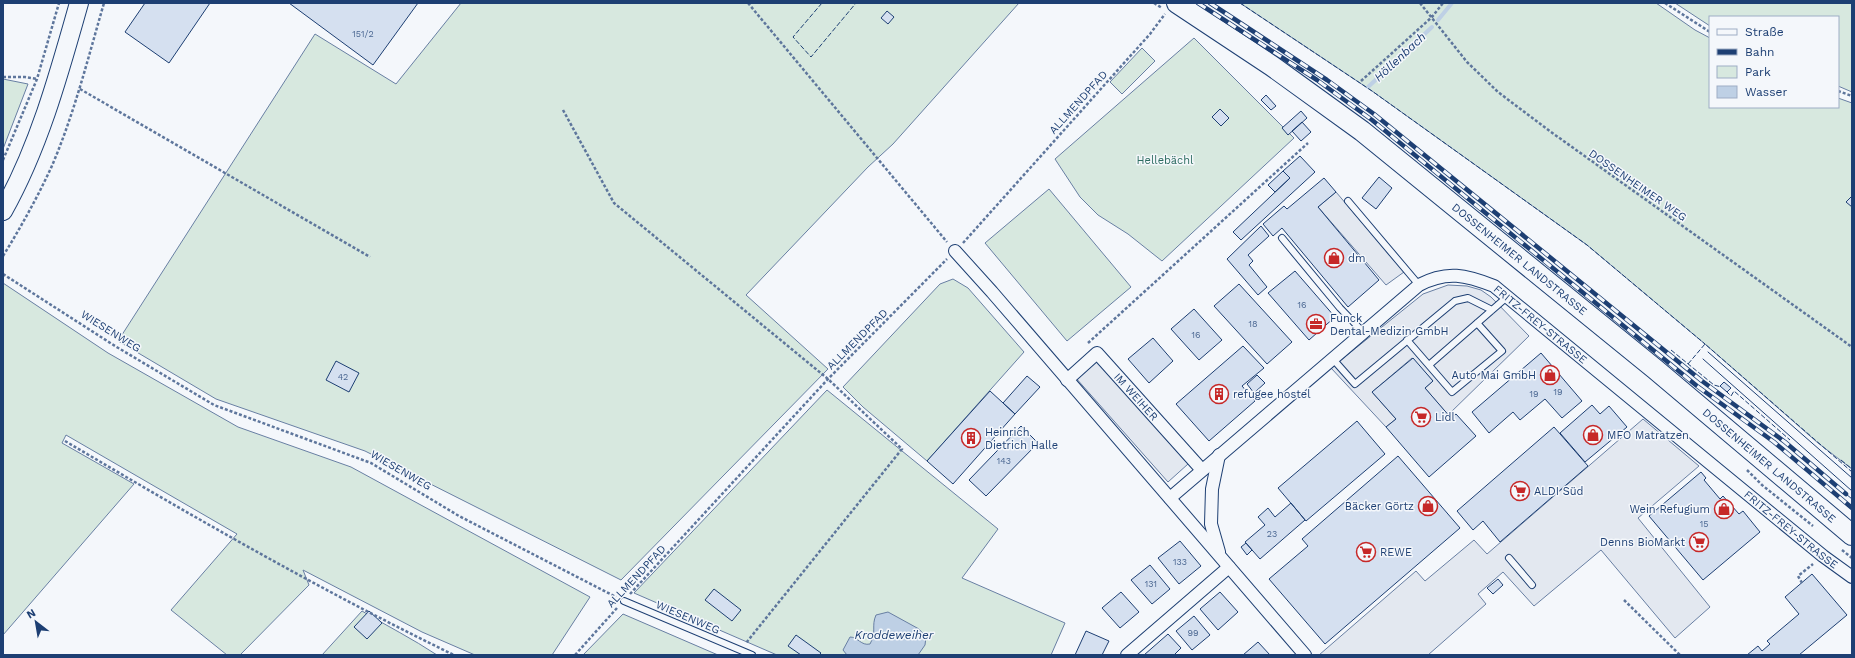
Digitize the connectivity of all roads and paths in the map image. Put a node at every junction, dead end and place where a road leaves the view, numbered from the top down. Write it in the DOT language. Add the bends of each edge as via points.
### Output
graph roads {
  1 [pos="59,3"];
  2 [pos="79,3"];
  3 [pos="104,3"];
  4 [pos="748,3"];
  5 [pos="1420,3"];
  6 [pos="1443,3"];
  7 [pos="1665,3"];
  8 [pos="1172,7"];
  9 [pos="1432,16"];
  10 [pos="1709,31"];
  11 [pos="3,78"];
  12 [pos="37,79"];
  13 [pos="1361,80"];
  14 [pos="55,85"];
  15 [pos="80,89"];
  16 [pos="1839,91"];
  17 [pos="1852,96"];
  18 [pos="563,110"];
  19 [pos="1308,143"];
  20 [pos="3,160"];
  21 [pos="1348,201"];
  22 [pos="3,211"];
  23 [pos="1282,238"];
  24 [pos="955,251"];
  25 [pos="3,256"];
  26 [pos="370,257"];
  27 [pos="3,274"];
  28 [pos="1419,285"];
  29 [pos="1507,296"];
  30 [pos="1492,310"];
  31 [pos="1477,322"];
  32 [pos="1363,332"];
  33 [pos="1407,340"];
  34 [pos="1852,347"];
  35 [pos="1082,348"];
  36 [pos="1332,358"];
  37 [pos="1429,365"];
  38 [pos="828,379"];
  39 [pos="1067,380"];
  40 [pos="64,440"];
  41 [pos="1219,456"];
  42 [pos="1202,470"];
  43 [pos="1170,498"];
  44 [pos="1851,535"];
  45 [pos="1220,556"];
  46 [pos="1823,556"];
  47 [pos="1509,558"];
  48 [pos="1229,567"];
  49 [pos="1852,577"];
  50 [pos="1802,583"];
  51 [pos="1532,585"];
  52 [pos="1624,600"];
  53 [pos="624,601"];
  54 [pos="741,650"];
  55 [pos="454,655"];
  56 [pos="575,655"];
  57 [pos="752,655"];
  58 [pos="1127,655"];
  59 [pos="1305,655"];
  60 [pos="1680,655"];
  1 -- 12 [label="path"];
  2 -- 14 [label="main road"];
  3 -- 15 [label="path"];
  4 -- 24 [label="path"];
  5 -- 9 [label="path, DOSSENHEIMER WEG"];
  6 -- 9 [label="path"];
  7 -- 10 [label="path"];
  8 -- 24 [label="path, ALLMENDPFAD"];
  8 -- 44 [label="main road, DOSSENHEIMER LANDSTRASSE" via="1272,66 1362,131 1655,369"];
  9 -- 13 [label="path"];
  9 -- 34 [label="path, DOSSENHEIMER WEG" via="1468,62 1498,92"];
  11 -- 12 [label="path"];
  12 -- 14 [label="path"];
  12 -- 20 [label="path"];
  14 -- 22 [label="main road" via="34,146"];
  15 -- 25 [label="path" via="51,167 27,216"];
  15 -- 26 [label="path"];
  16 -- 17 [label="path"];
  18 -- 38 [label="path" via="614,203"];
  19 -- 35 [label="path"];
  21 -- 28 [label="lane"];
  23 -- 32 [label="lane"];
  24 -- 38 [label="path, ALLMENDPFAD"];
  24 -- 39 [label="street"];
  27 -- 53 [label="path, WIESENWEG" via="115,346 214,405 372,463 459,516"];
  28 -- 29 [label="street, FRITZ-FREY-STRASSE" via="1433,278 1454,274 1494,286"];
  28 -- 32 [label="street, FRITZ-FREY-STRASSE"];
  29 -- 30 [label="lane"];
  29 -- 46 [label="street, FRITZ-FREY-STRASSE"];
  30 -- 31 [label="lane"];
  30 -- 33 [label="lane" via="1468,298 1455,301"];
  31 -- 37 [label="lane"];
  31 -- 37 [label="lane" via="1502,351 1452,392"];
  32 -- 36 [label="street, FRITZ-FREY-STRASSE"];
  33 -- 36 [label="lane" via="1355,384"];
  33 -- 37 [label="lane"];
  36 -- 41 [label="street, FRITZ-FREY-STRASSE"];
  38 -- 53 [label="path, ALLMENDPFAD"];
  38 -- 54 [label="path" via="902,449"];
  39 -- 42 [label="street, IM WEIHER" via="1097,353"];
  39 -- 43 [label="street"];
  40 -- 55 [label="path" via="245,545"];
  41 -- 42 [label="street, FRITZ-FREY-STRASSE"];
  41 -- 45 [label="street" via="1212,489 1211,524"];
  42 -- 43 [label="street, FRITZ-FREY-STRASSE"];
  43 -- 45 [label="street"];
  45 -- 48 [label="street"];
  46 -- 49 [label="street, FRITZ-FREY-STRASSE"];
  46 -- 50 [label="path" via="1798,576"];
  47 -- 51 [label="lane"];
  48 -- 58 [label="street"];
  48 -- 59 [label="street"];
  52 -- 60 [label="path"];
  53 -- 54 [label="lane, WIESENWEG"];
  53 -- 56 [label="path, ALLMENDPFAD"];
  54 -- 57 [label="lane, WIESENWEG"];
}
